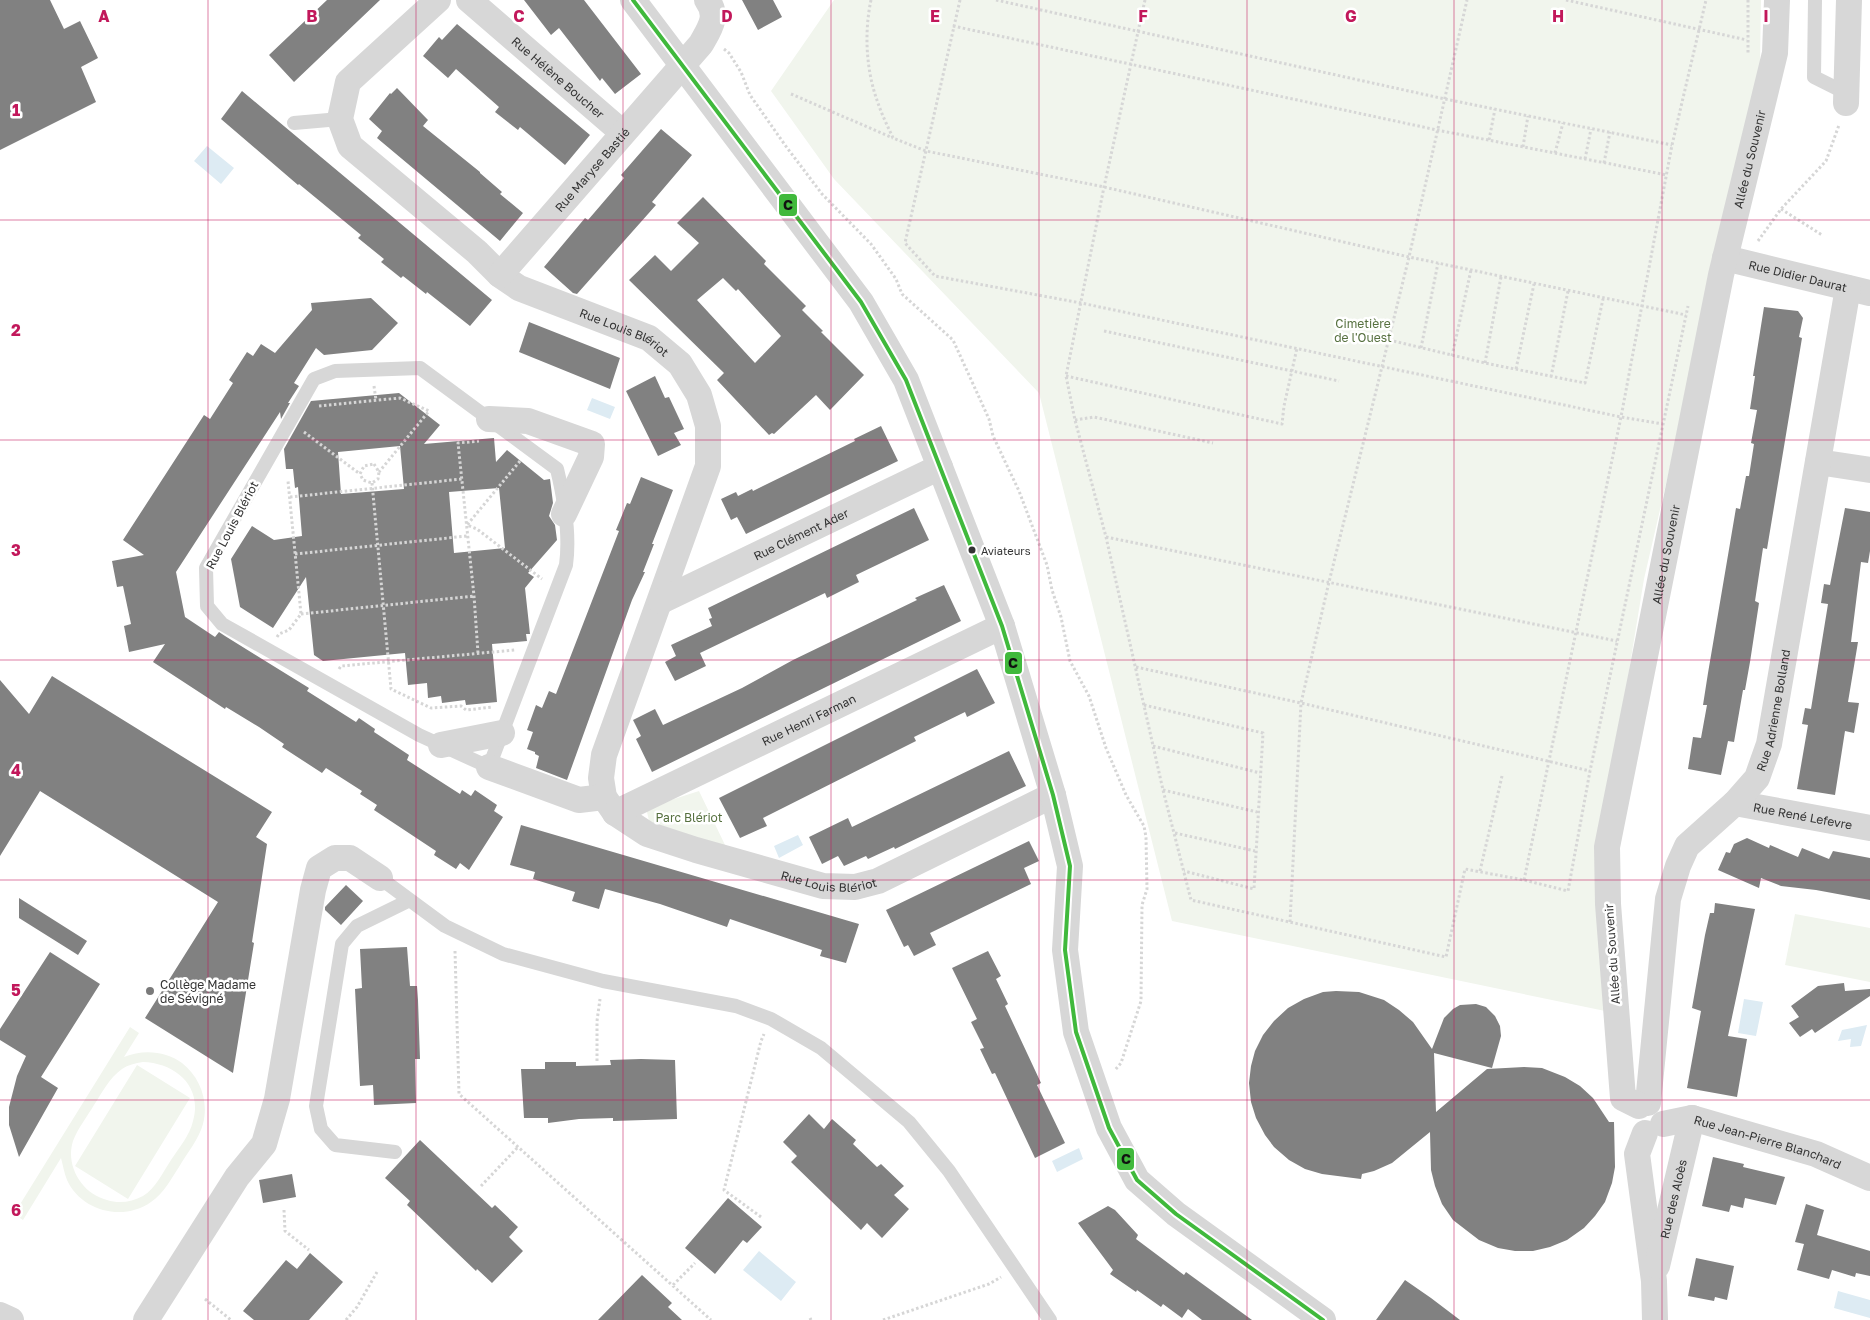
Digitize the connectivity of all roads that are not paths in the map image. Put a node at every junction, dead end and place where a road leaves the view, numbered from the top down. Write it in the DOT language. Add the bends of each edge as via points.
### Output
graph roads {
  1 [pos="438,0"];
  2 [pos="469,0"];
  3 [pos="633,0"];
  4 [pos="707,0"];
  5 [pos="1777,0"];
  6 [pos="1815,0"];
  7 [pos="1849,0"];
  8 [pos="682,64"];
  9 [pos="1846,98"];
  10 [pos="340,118"];
  11 [pos="294,123"];
  12 [pos="623,133"];
  13 [pos="1734,260"];
  14 [pos="500,274"];
  15 [pos="1859,290"];
  16 [pos="490,419"];
  17 [pos="1818,462"];
  18 [pos="940,467"];
  19 [pos="1870,470"];
  20 [pos="564,514"];
  21 [pos="661,601"];
  22 [pos="1002,626"];
  23 [pos="506,722"];
  24 [pos="441,745"];
  25 [pos="489,767"];
  26 [pos="1053,794"];
  27 [pos="1735,803"];
  28 [pos="610,805"];
  29 [pos="1870,828"];
  30 [pos="380,878"];
  31 [pos="410,900"];
  32 [pos="1643,1105"];
  33 [pos="1692,1118"];
  34 [pos="1654,1129"];
  35 [pos="395,1152"];
  36 [pos="1870,1178"];
  37 [pos="1654,1281"];
  38 [pos="0,1315"];
  39 [pos="11,1320"];
  40 [pos="146,1320"];
  41 [pos="1050,1320"];
  42 [pos="1323,1320"];
  43 [pos="1655,1320"];
  1 -- 10 [label="street" via="348,82"];
  2 -- 12 [label="street, Rue Hélène Boucher"];
  3 -- 8 [label="street"];
  4 -- 8 [label="street, Rue Maryse Bastié" via="713,8 712,23 701,44"];
  5 -- 13 [label="street, Allée du Souvenir" via="1775,53"];
  6 -- 9 [label="lane" via="1814,77"];
  7 -- 9 [label="street"];
  8 -- 12 [label="street, Rue Maryse Bastié"];
  8 -- 18 [label="street" via="861,302 906,380"];
  10 -- 11 [label="lane"];
  10 -- 14 [label="street, Rue Louis Blériot" via="350,146"];
  12 -- 14 [label="street, Rue Maryse Bastié"];
  13 -- 15 [label="street, Rue Didier Daurat"];
  13 -- 32 [label="street, Allée du Souvenir" via="1607,847 1608,904 1623,1098"];
  14 -- 21 [label="street, Rue Louis Blériot" via="519,288 649,338 680,364 699,395 708,426 708,466"];
  15 -- 17 [label="street, Rue Adrienne Bolland"];
  16 -- 20 [label="lane, Rue Louis Blériot" via="557,469"];
  16 -- 20 [label="street" via="528,422 592,444 591,457"];
  16 -- 24 [label="lane, Rue Louis Blériot" via="420,368 335,371 314,379 206,568 207,606 222,624"];
  17 -- 19 [label="street"];
  17 -- 27 [label="street, Rue Adrienne Bolland" via="1768,744 1757,778"];
  18 -- 21 [label="street, Rue Clément Ader"];
  18 -- 22 [label="street"];
  20 -- 23 [label="lane, Rue Louis Blériot" via="568,549 566,566"];
  21 -- 28 [label="street, Rue Louis Blériot" via="604,755 601,778"];
  22 -- 26 [label="street"];
  22 -- 28 [label="street, Rue Henri Farman"];
  23 -- 24 [label="street"];
  23 -- 25 [label="lane, Rue Louis Blériot"];
  24 -- 25 [label="lane, Rue Louis Blériot"];
  25 -- 28 [label="street, Rue Louis Blériot" via="579,800"];
  26 -- 28 [label="street, Rue Louis Blériot" via="878,881 855,887 823,886 647,834"];
  26 -- 42 [label="street" via="1070,866 1065,950 1076,1032 1109,1128 1137,1180 1176,1214"];
  27 -- 29 [label="street, Rue René Lefevre"];
  27 -- 32 [label="street, Rue Adrienne Bolland" via="1687,846 1678,866 1668,899"];
  30 -- 31 [label="lane"];
  30 -- 40 [label="street" via="350,858 335,858 319,868 277,1099 264,1144 237,1178"];
  31 -- 35 [label="lane" via="357,926 342,944 316,1106 321,1129 335,1145"];
  31 -- 41 [label="lane" via="454,932 503,954 603,981 736,1006 772,1019 821,1048 910,1122 949,1172"];
  32 -- 34 [label="street, Rue Adrienne Bolland" via="1633,1116 1636,1127"];
  33 -- 34 [label="street, Rue Jean-Pierre Blanchard"];
  33 -- 36 [label="street, Rue Jean-Pierre Blanchard" via="1816,1154"];
  33 -- 37 [label="street, Rue des Aloès"];
  34 -- 37 [label="street, Rue des Aloès" via="1638,1154"];
  37 -- 43 [label="street, Rue des Aloès"];
  38 -- 39 [label="street"];
}
